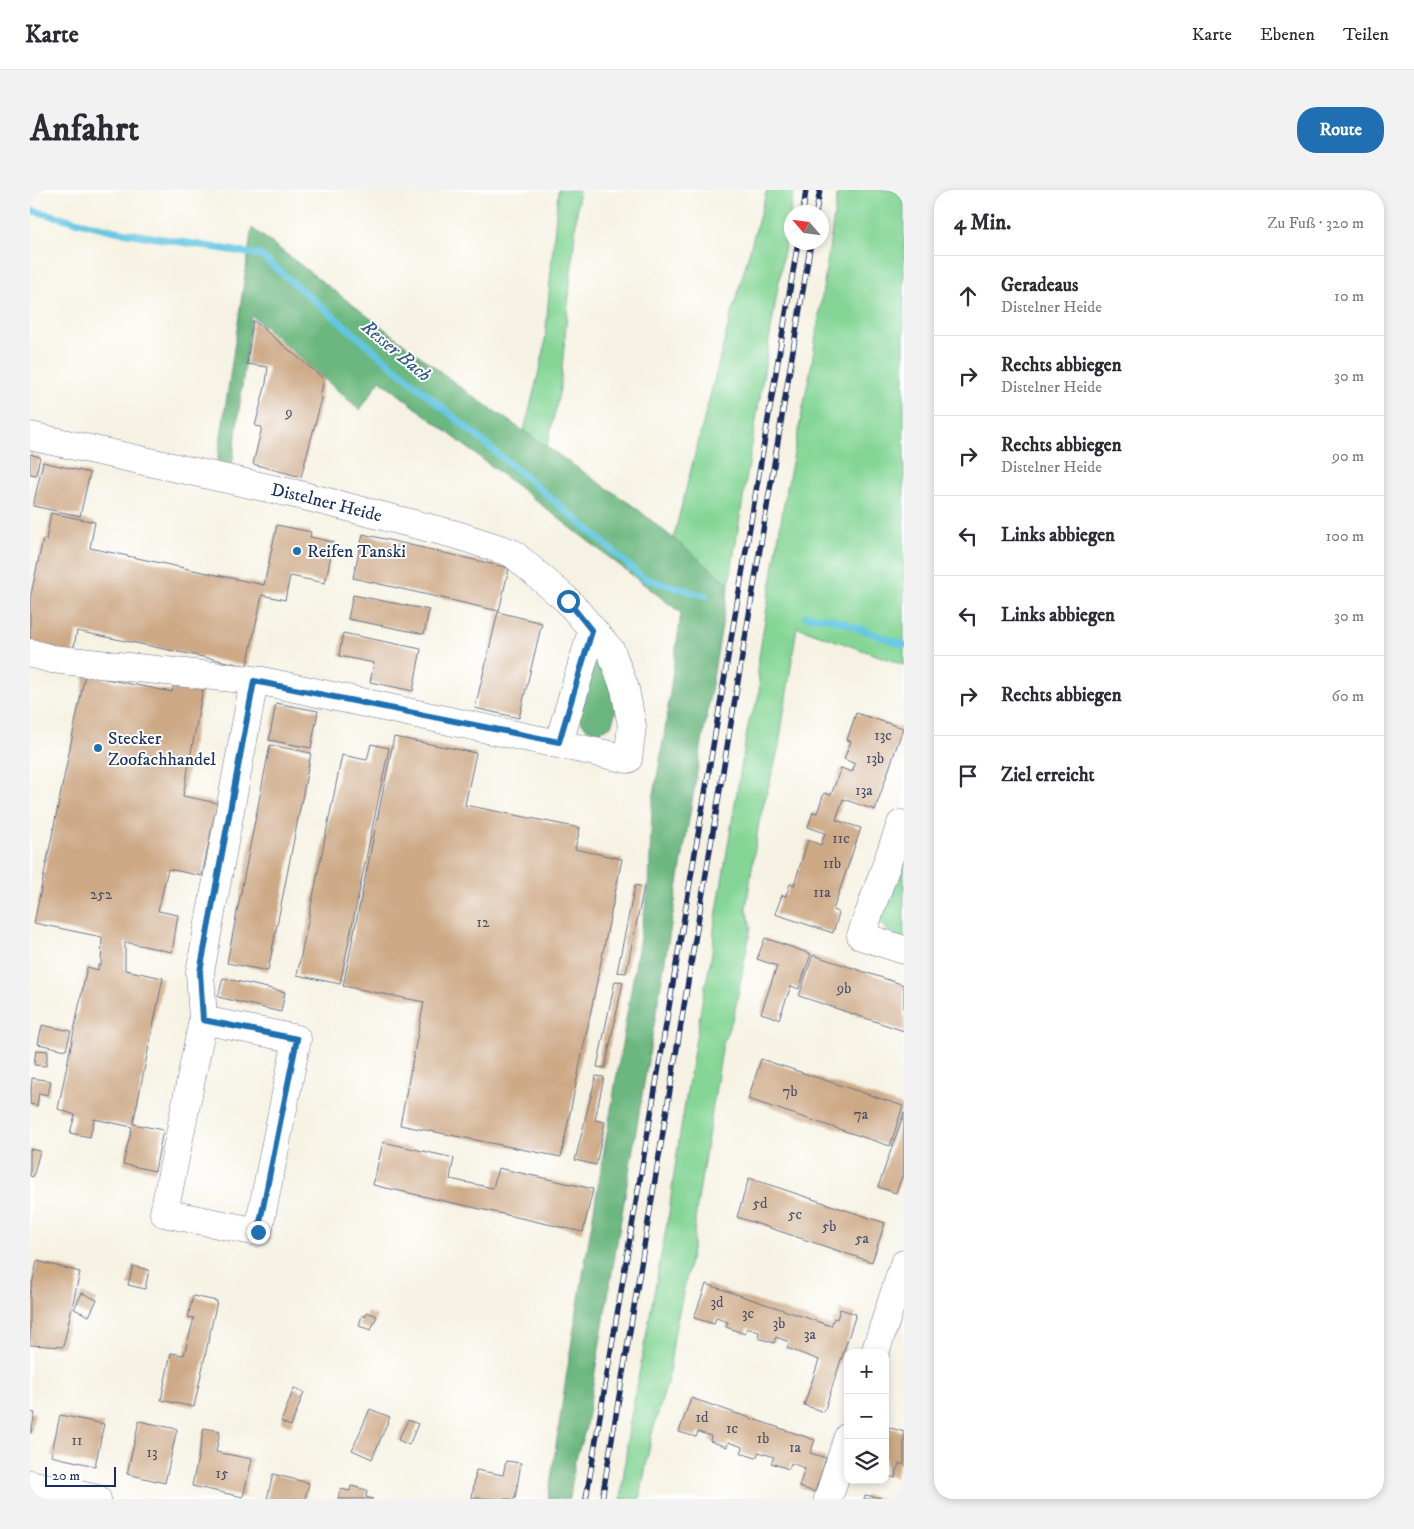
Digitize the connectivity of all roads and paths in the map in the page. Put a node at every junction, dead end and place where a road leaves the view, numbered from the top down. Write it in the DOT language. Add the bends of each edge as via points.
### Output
graph roads {
  1 [pos="30,436"];
  2 [pos="592,631"];
  3 [pos="41,656"];
  4 [pos="258,681"];
  5 [pos="559,742"];
  6 [pos="904,825"];
  7 [pos="904,950"];
  8 [pos="203,1020"];
  9 [pos="904,1264"];
  10 [pos="876,1349"];
  11 [pos="847,1439"];
  12 [pos="30,1484"];
  13 [pos="97,1499"];
  14 [pos="828,1499"];
  1 -- 2 [label="street, Distelner Heide" via="300,494 457,535 512,553 568,601"];
  2 -- 5 [label="street"];
  2 -- 5 [label="street, Distelner Heide" via="612,651 625,689 632,726 628,759"];
  3 -- 4 [label="street, Distelner Heide"];
  4 -- 5 [label="street, Distelner Heide"];
  4 -- 8 [label="street" via="200,972"];
  6 -- 7 [label="street" via="901,824 861,936"];
  8 -- 8 [label="street" via="164,1213 258,1232 297,1039"];
  9 -- 10 [label="street"];
  11 -- 14 [label="street"];
  12 -- 13 [label="street"];
}
